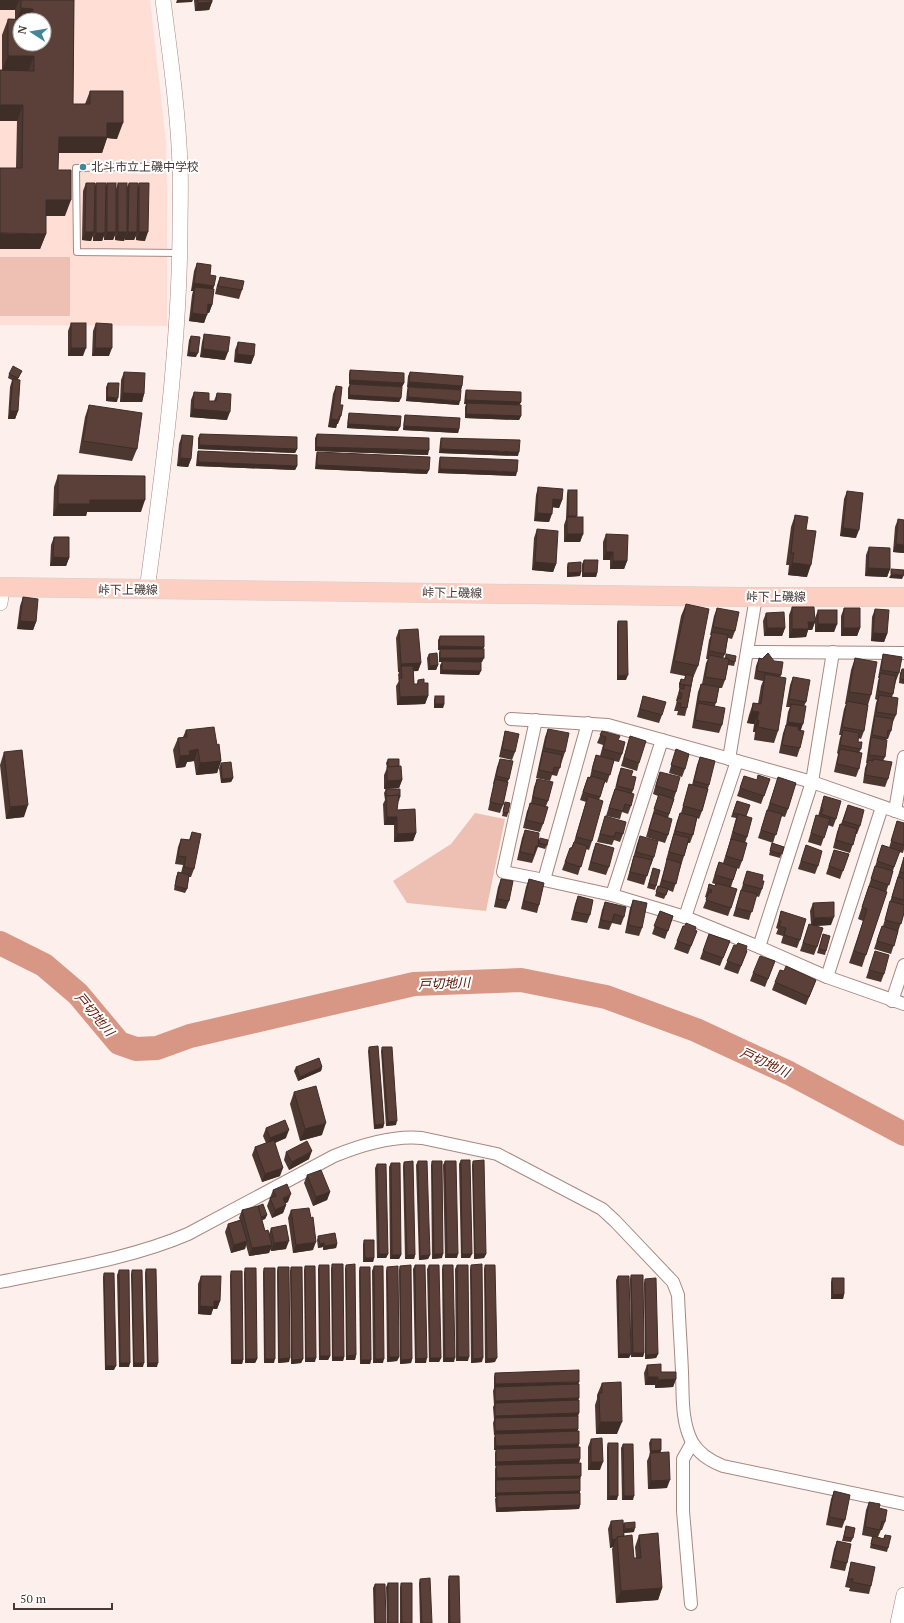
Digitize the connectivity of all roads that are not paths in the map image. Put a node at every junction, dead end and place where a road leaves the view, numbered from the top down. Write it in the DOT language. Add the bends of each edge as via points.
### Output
graph roads {
  1 [pos="163,0"];
  2 [pos="180,166"];
  3 [pos="180,253"];
  4 [pos="147,590"];
  5 [pos="1,593"];
  6 [pos="756,597"];
  7 [pos="904,597"];
  8 [pos="747,652"];
  9 [pos="833,652"];
  10 [pos="904,653"];
  11 [pos="511,719"];
  12 [pos="536,720"];
  13 [pos="588,723"];
  14 [pos="662,740"];
  15 [pos="904,757"];
  16 [pos="733,760"];
  17 [pos="812,782"];
  18 [pos="882,807"];
  19 [pos="899,813"];
  20 [pos="544,880"];
  21 [pos="612,896"];
  22 [pos="686,917"];
  23 [pos="759,947"];
  24 [pos="904,965"];
  25 [pos="827,977"];
  26 [pos="898,1002"];
  27 [pos="0,1282"];
  28 [pos="692,1442"];
  29 [pos="904,1504"];
  30 [pos="904,1595"];
  31 [pos="691,1604"];
  32 [pos="898,1623"];
  1 -- 2 [label="street"];
  2 -- 3 [label="street"];
  2 -- 3 [label="lane" via="76,168 77,252"];
  3 -- 4 [label="street" via="177,321 164,469"];
  4 -- 5 [label="main road, 峠下上磯線"];
  4 -- 6 [label="main road, 峠下上磯線"];
  6 -- 7 [label="main road, 峠下上磯線"];
  6 -- 8 [label="street"];
  8 -- 9 [label="street"];
  8 -- 16 [label="street"];
  9 -- 10 [label="street"];
  9 -- 17 [label="street"];
  11 -- 12 [label="street"];
  12 -- 13 [label="street"];
  12 -- 20 [label="street" via="503,872"];
  13 -- 14 [label="street" via="608,725"];
  13 -- 20 [label="street"];
  14 -- 16 [label="street"];
  14 -- 21 [label="street"];
  15 -- 19 [label="street"];
  16 -- 17 [label="street"];
  16 -- 22 [label="street"];
  17 -- 18 [label="street"];
  17 -- 23 [label="street"];
  18 -- 19 [label="street"];
  18 -- 25 [label="street"];
  20 -- 21 [label="street"];
  21 -- 22 [label="street"];
  22 -- 23 [label="street"];
  23 -- 25 [label="street"];
  24 -- 26 [label="street"];
  25 -- 26 [label="street"];
  27 -- 28 [label="street" via="125,1255 169,1242 349,1150 410,1137 497,1154 602,1210 673,1282 678,1295 683,1405 686,1429"];
  28 -- 29 [label="street" via="706,1457 722,1466"];
  28 -- 31 [label="street" via="683,1459 683,1511"];
  30 -- 32 [label="street"];
}
